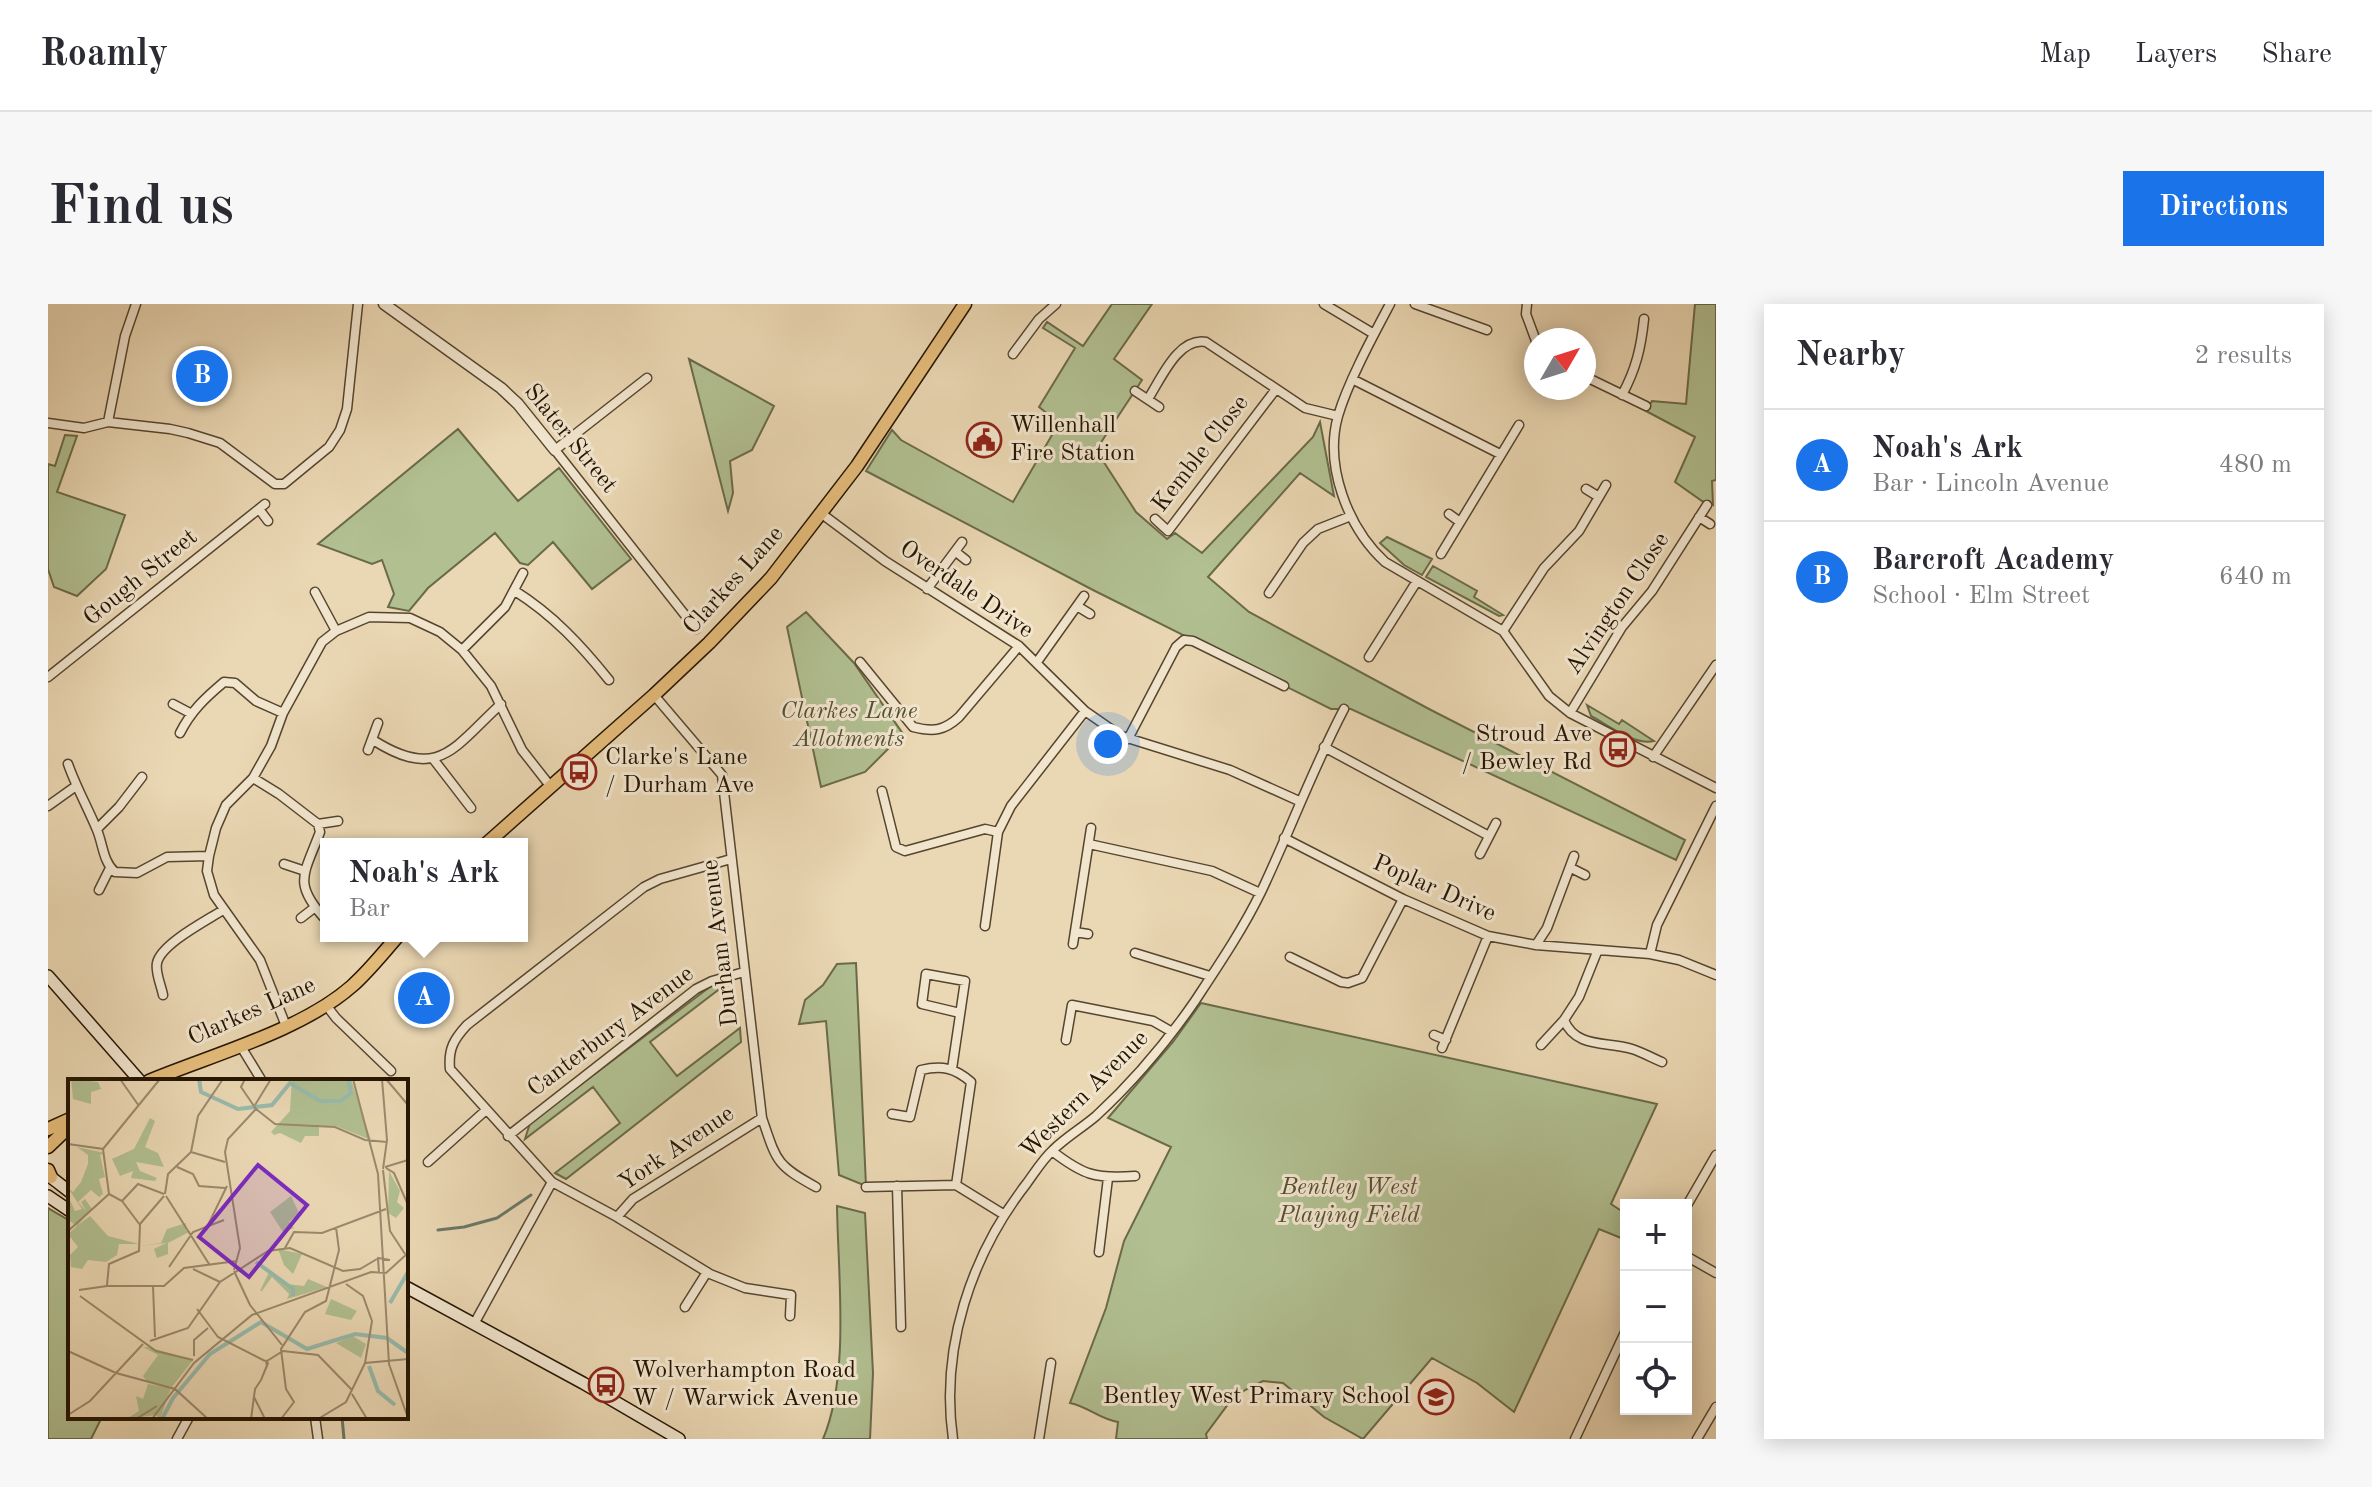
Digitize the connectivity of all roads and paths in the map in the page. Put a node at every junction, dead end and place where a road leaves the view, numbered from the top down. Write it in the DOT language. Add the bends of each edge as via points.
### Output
graph roads {
  1 [pos="136,304"];
  2 [pos="358,304"];
  3 [pos="384,304"];
  4 [pos="965,304"];
  5 [pos="1056,304"];
  6 [pos="1324,304"];
  7 [pos="1390,304"];
  8 [pos="1415,304"];
  9 [pos="1527,304"];
  10 [pos="1644,319"];
  11 [pos="1531,328"];
  12 [pos="1487,330"];
  13 [pos="1374,334"];
  14 [pos="1013,354"];
  15 [pos="647,378"];
  16 [pos="1354,380"];
  17 [pos="1596,382"];
  18 [pos="1276,389"];
  19 [pos="1135,391"];
  20 [pos="1622,395"];
  21 [pos="1148,399"];
  22 [pos="1646,406"];
  23 [pos="1159,407"];
  24 [pos="1338,416"];
  25 [pos="108,422"];
  26 [pos="48,423"];
  27 [pos="1519,425"];
  28 [pos="555,450"];
  29 [pos="1500,454"];
  30 [pos="1606,485"];
  31 [pos="1586,489"];
  32 [pos="1599,497"];
  33 [pos="1707,505"];
  34 [pos="822,514"];
  35 [pos="1449,514"];
  36 [pos="1351,516"];
  37 [pos="1699,517"];
  38 [pos="1155,519"];
  39 [pos="268,521"];
  40 [pos="1460,522"];
  41 [pos="1710,524"];
  42 [pos="962,542"];
  43 [pos="956,552"];
  44 [pos="1441,554"];
  45 [pos="966,560"];
  46 [pos="523,573"];
  47 [pos="1417,581"];
  48 [pos="927,589"];
  49 [pos="515,591"];
  50 [pos="315,592"];
  51 [pos="1269,593"];
  52 [pos="1084,596"];
  53 [pos="1077,606"];
  54 [pos="1090,614"];
  55 [pos="696,629"];
  56 [pos="336,631"];
  57 [pos="1503,631"];
  58 [pos="1019,646"];
  59 [pos="462,650"];
  60 [pos="1369,657"];
  61 [pos="860,662"];
  62 [pos="1037,662"];
  63 [pos="1716,665"];
  64 [pos="48,677"];
  65 [pos="609,680"];
  66 [pos="1284,686"];
  67 [pos="654,695"];
  68 [pos="173,704"];
  69 [pos="501,704"];
  70 [pos="1344,709"];
  71 [pos="1085,711"];
  72 [pos="190,713"];
  73 [pos="283,713"];
  74 [pos="1570,713"];
  75 [pos="378,723"];
  76 [pos="180,733"];
  77 [pos="1128,739"];
  78 [pos="373,740"];
  79 [pos="1324,747"];
  80 [pos="368,750"];
  81 [pos="1653,757"];
  82 [pos="434,760"];
  83 [pos="68,764"];
  84 [pos="142,777"];
  85 [pos="253,778"];
  86 [pos="76,786"];
  87 [pos="551,787"];
  88 [pos="1716,788"];
  89 [pos="882,791"];
  90 [pos="1299,801"];
  91 [pos="48,806"];
  92 [pos="1716,806"];
  93 [pos="471,808"];
  94 [pos="338,821"];
  95 [pos="1496,823"];
  96 [pos="318,824"];
  97 [pos="1091,828"];
  98 [pos="97,829"];
  99 [pos="998,832"];
  100 [pos="1489,836"];
  101 [pos="493,838"];
  102 [pos="1284,838"];
  103 [pos="1089,844"];
  104 [pos="1480,854"];
  105 [pos="209,856"];
  106 [pos="1574,856"];
  107 [pos="731,859"];
  108 [pos="284,864"];
  109 [pos="110,868"];
  110 [pos="1571,868"];
  111 [pos="305,871"];
  112 [pos="1585,875"];
  113 [pos="99,890"];
  114 [pos="1260,893"];
  115 [pos="1403,899"];
  116 [pos="314,908"];
  117 [pos="223,910"];
  118 [pos="320,914"];
  119 [pos="301,918"];
  120 [pos="985,926"];
  121 [pos="1075,932"];
  122 [pos="1088,934"];
  123 [pos="1488,936"];
  124 [pos="392,942"];
  125 [pos="1073,944"];
  126 [pos="1536,945"];
  127 [pos="1597,952"];
  128 [pos="1135,953"];
  129 [pos="1650,954"];
  130 [pos="1290,957"];
  131 [pos="744,972"];
  132 [pos="1716,975"];
  133 [pos="48,976"];
  134 [pos="1210,976"];
  135 [pos="163,995"];
  136 [pos="326,1005"];
  137 [pos="960,1013"];
  138 [pos="1564,1020"];
  139 [pos="286,1026"];
  140 [pos="1172,1032"];
  141 [pos="1434,1035"];
  142 [pos="1066,1040"];
  143 [pos="240,1045"];
  144 [pos="1541,1045"];
  145 [pos="1662,1062"];
  146 [pos="952,1069"];
  147 [pos="391,1071"];
  148 [pos="138,1079"];
  149 [pos="154,1079"];
  150 [pos="261,1079"];
  151 [pos="485,1111"];
  152 [pos="892,1114"];
  153 [pos="762,1118"];
  154 [pos="68,1120"];
  155 [pos="68,1128"];
  156 [pos="48,1129"];
  157 [pos="508,1136"];
  158 [pos="48,1147"];
  159 [pos="1052,1151"];
  160 [pos="1716,1155"];
  161 [pos="428,1162"];
  162 [pos="49,1174"];
  163 [pos="1135,1176"];
  164 [pos="1108,1178"];
  165 [pos="552,1182"];
  166 [pos="956,1185"];
  167 [pos="897,1186"];
  168 [pos="816,1187"];
  169 [pos="866,1187"];
  170 [pos="68,1190"];
  171 [pos="48,1196"];
  172 [pos="1691,1199"];
  173 [pos="68,1210"];
  174 [pos="1003,1214"];
  175 [pos="617,1217"];
  176 [pos="1099,1252"];
  177 [pos="1692,1259"];
  178 [pos="707,1272"];
  179 [pos="1716,1273"];
  180 [pos="408,1288"];
  181 [pos="685,1307"];
  182 [pos="790,1316"];
  183 [pos="474,1324"];
  184 [pos="901,1327"];
  185 [pos="1620,1343"];
  186 [pos="1051,1363"];
  187 [pos="1716,1407"];
  188 [pos="188,1419"];
  189 [pos="315,1419"];
  190 [pos="177,1439"];
  191 [pos="318,1439"];
  192 [pos="679,1439"];
  193 [pos="953,1439"];
  194 [pos="1039,1439"];
  195 [pos="1575,1439"];
  196 [pos="1697,1439"];
  1 -- 25 [label="street"];
  2 -- 25 [label="street" via="340,430 329,447 290,481 275,484 220,443 170,429"];
  3 -- 28 [label="street, Slater Street" via="501,388"];
  4 -- 34 [label="main road, Clarkes Lane"];
  5 -- 14 [label="street"];
  6 -- 13 [label="street"];
  7 -- 13 [label="street"];
  8 -- 12 [label="street"];
  9 -- 11 [label="street"];
  10 -- 20 [label="street" via="1641,351"];
  13 -- 16 [label="street"];
  15 -- 28 [label="street"];
  16 -- 24 [label="street"];
  16 -- 29 [label="street"];
  17 -- 20 [label="street"];
  18 -- 21 [label="street" via="1199,341 1179,352"];
  18 -- 24 [label="street" via="1305,408"];
  18 -- 38 [label="street, Kemble Close" via="1168,531"];
  19 -- 21 [label="street"];
  20 -- 22 [label="street"];
  21 -- 23 [label="street"];
  24 -- 36 [label="street" via="1337,478"];
  25 -- 26 [label="street" via="84,428"];
  27 -- 29 [label="street"];
  28 -- 55 [label="street, Slater Street"];
  29 -- 40 [label="street"];
  30 -- 32 [label="street"];
  31 -- 32 [label="street"];
  32 -- 57 [label="street"];
  33 -- 37 [label="street, Alvington Close"];
  34 -- 48 [label="street, Overdale Drive"];
  34 -- 67 [label="main road, Clarkes Lane" via="771,578"];
  35 -- 40 [label="street"];
  36 -- 47 [label="street" via="1376,554"];
  36 -- 51 [label="street" via="1318,529 1303,543"];
  37 -- 41 [label="street, Alvington Close"];
  37 -- 74 [label="street, Alvington Close"];
  39 -- 64 [label="street, Gough Street" via="262,507"];
  40 -- 44 [label="street"];
  42 -- 43 [label="street"];
  43 -- 45 [label="street"];
  43 -- 48 [label="street"];
  46 -- 49 [label="street"];
  47 -- 57 [label="street"];
  47 -- 60 [label="street"];
  48 -- 58 [label="street, Overdale Drive"];
  49 -- 59 [label="street"];
  49 -- 65 [label="street" via="574,637"];
  50 -- 56 [label="street"];
  52 -- 53 [label="street"];
  53 -- 54 [label="street"];
  53 -- 62 [label="street"];
  56 -- 59 [label="street" via="369,617 410,618"];
  56 -- 73 [label="street" via="314,654"];
  57 -- 74 [label="street" via="1549,696"];
  58 -- 61 [label="street" via="959,717 938,731 913,727"];
  58 -- 62 [label="street, Overdale Drive"];
  59 -- 69 [label="street"];
  62 -- 71 [label="street, Overdale Drive"];
  63 -- 81 [label="street"];
  66 -- 77 [label="street" via="1184,640"];
  67 -- 87 [label="main road, Clarkes Lane"];
  67 -- 107 [label="street, Durham Avenue" via="722,775"];
  68 -- 72 [label="street"];
  69 -- 82 [label="street"];
  69 -- 87 [label="street" via="522,750"];
  70 -- 79 [label="street, Western Avenue"];
  71 -- 77 [label="street, Overdale Drive"];
  71 -- 99 [label="street" via="1011,806"];
  72 -- 73 [label="street" via="224,682 235,683 256,701"];
  72 -- 76 [label="street"];
  73 -- 85 [label="street"];
  74 -- 81 [label="street"];
  75 -- 78 [label="street"];
  77 -- 90 [label="street, Overdale Drive" via="1230,770"];
  78 -- 80 [label="street"];
  78 -- 82 [label="street" via="388,750"];
  79 -- 90 [label="street, Western Avenue"];
  79 -- 100 [label="street"];
  81 -- 88 [label="street"];
  82 -- 93 [label="street"];
  83 -- 86 [label="street"];
  84 -- 98 [label="street"];
  85 -- 96 [label="street"];
  85 -- 105 [label="street" via="226,805"];
  86 -- 91 [label="street"];
  86 -- 98 [label="street"];
  87 -- 101 [label="main road, Clarkes Lane"];
  89 -- 99 [label="street" via="900,850 985,829"];
  90 -- 102 [label="street, Western Avenue"];
  92 -- 129 [label="street" via="1657,925"];
  94 -- 96 [label="street"];
  95 -- 100 [label="street"];
  96 -- 111 [label="street" via="320,832"];
  97 -- 103 [label="street"];
  98 -- 109 [label="street"];
  99 -- 120 [label="street"];
  100 -- 104 [label="street"];
  102 -- 114 [label="street, Western Avenue"];
  102 -- 115 [label="street, Poplar Drive"];
  103 -- 114 [label="street" via="1212,871"];
  103 -- 121 [label="street"];
  105 -- 109 [label="street" via="167,857 137,873"];
  105 -- 117 [label="street" via="210,884"];
  106 -- 110 [label="street"];
  107 -- 131 [label="street, Durham Avenue"];
  107 -- 151 [label="street" via="644,887 467,1025 448,1053 450,1069"];
  108 -- 111 [label="street"];
  109 -- 113 [label="street"];
  110 -- 112 [label="street"];
  110 -- 126 [label="street"];
  111 -- 116 [label="street" via="304,892"];
  114 -- 134 [label="street, Western Avenue"];
  115 -- 123 [label="street, Poplar Drive"];
  115 -- 130 [label="street" via="1362,978 1341,982"];
  116 -- 118 [label="street"];
  116 -- 119 [label="street"];
  117 -- 135 [label="street" via="161,955 157,967"];
  117 -- 139 [label="street" via="260,960"];
  121 -- 122 [label="street"];
  121 -- 125 [label="street"];
  123 -- 126 [label="street, Poplar Drive"];
  123 -- 141 [label="street" via="1444,1044"];
  124 -- 136 [label="main road, Clarkes Lane" via="352,986"];
  126 -- 127 [label="street, Poplar Drive"];
  127 -- 129 [label="street, Poplar Drive"];
  127 -- 138 [label="street"];
  128 -- 134 [label="street"];
  129 -- 132 [label="street, Poplar Drive"];
  131 -- 153 [label="street, Durham Avenue"];
  131 -- 157 [label="street, Canterbury Avenue" via="696,989"];
  133 -- 148 [label="main road"];
  134 -- 140 [label="street, Western Avenue"];
  136 -- 139 [label="main road, Clarkes Lane"];
  136 -- 147 [label="street"];
  137 -- 137 [label="street" via="965,981 926,974 922,1004"];
  137 -- 146 [label="street"];
  138 -- 144 [label="street"];
  138 -- 145 [label="street" via="1582,1040 1631,1048"];
  139 -- 143 [label="main road, Clarkes Lane"];
  140 -- 142 [label="street" via="1153,1021 1072,1005"];
  140 -- 159 [label="street, Western Avenue" via="1147,1066"];
  143 -- 149 [label="main road, Clarkes Lane"];
  143 -- 150 [label="street"];
  146 -- 152 [label="street" via="921,1070 910,1117"];
  146 -- 166 [label="street" via="971,1082"];
  151 -- 157 [label="street"];
  151 -- 161 [label="street"];
  153 -- 168 [label="street, Durham Avenue" via="781,1164"];
  153 -- 175 [label="street, York Avenue" via="633,1199"];
  154 -- 156 [label="main road"];
  155 -- 158 [label="main road"];
  157 -- 165 [label="street"];
  159 -- 164 [label="street" via="1077,1171"];
  159 -- 174 [label="street, Western Avenue"];
  160 -- 172 [label="street"];
  162 -- 170 [label="main road"];
  163 -- 164 [label="street"];
  164 -- 176 [label="street"];
  165 -- 175 [label="street"];
  165 -- 183 [label="street"];
  166 -- 167 [label="street"];
  166 -- 174 [label="street"];
  167 -- 169 [label="street"];
  167 -- 184 [label="street"];
  171 -- 173 [label="main road"];
  174 -- 193 [label="street, Western Avenue" via="959,1319 952,1354"];
  175 -- 178 [label="street"];
  177 -- 179 [label="street"];
  178 -- 181 [label="street"];
  178 -- 182 [label="street" via="745,1288 791,1295"];
  180 -- 183 [label="main road"];
  183 -- 192 [label="main road"];
  185 -- 195 [label="street"];
  186 -- 194 [label="street"];
  187 -- 196 [label="street"];
  188 -- 190 [label="street"];
  189 -- 191 [label="street"];
}
